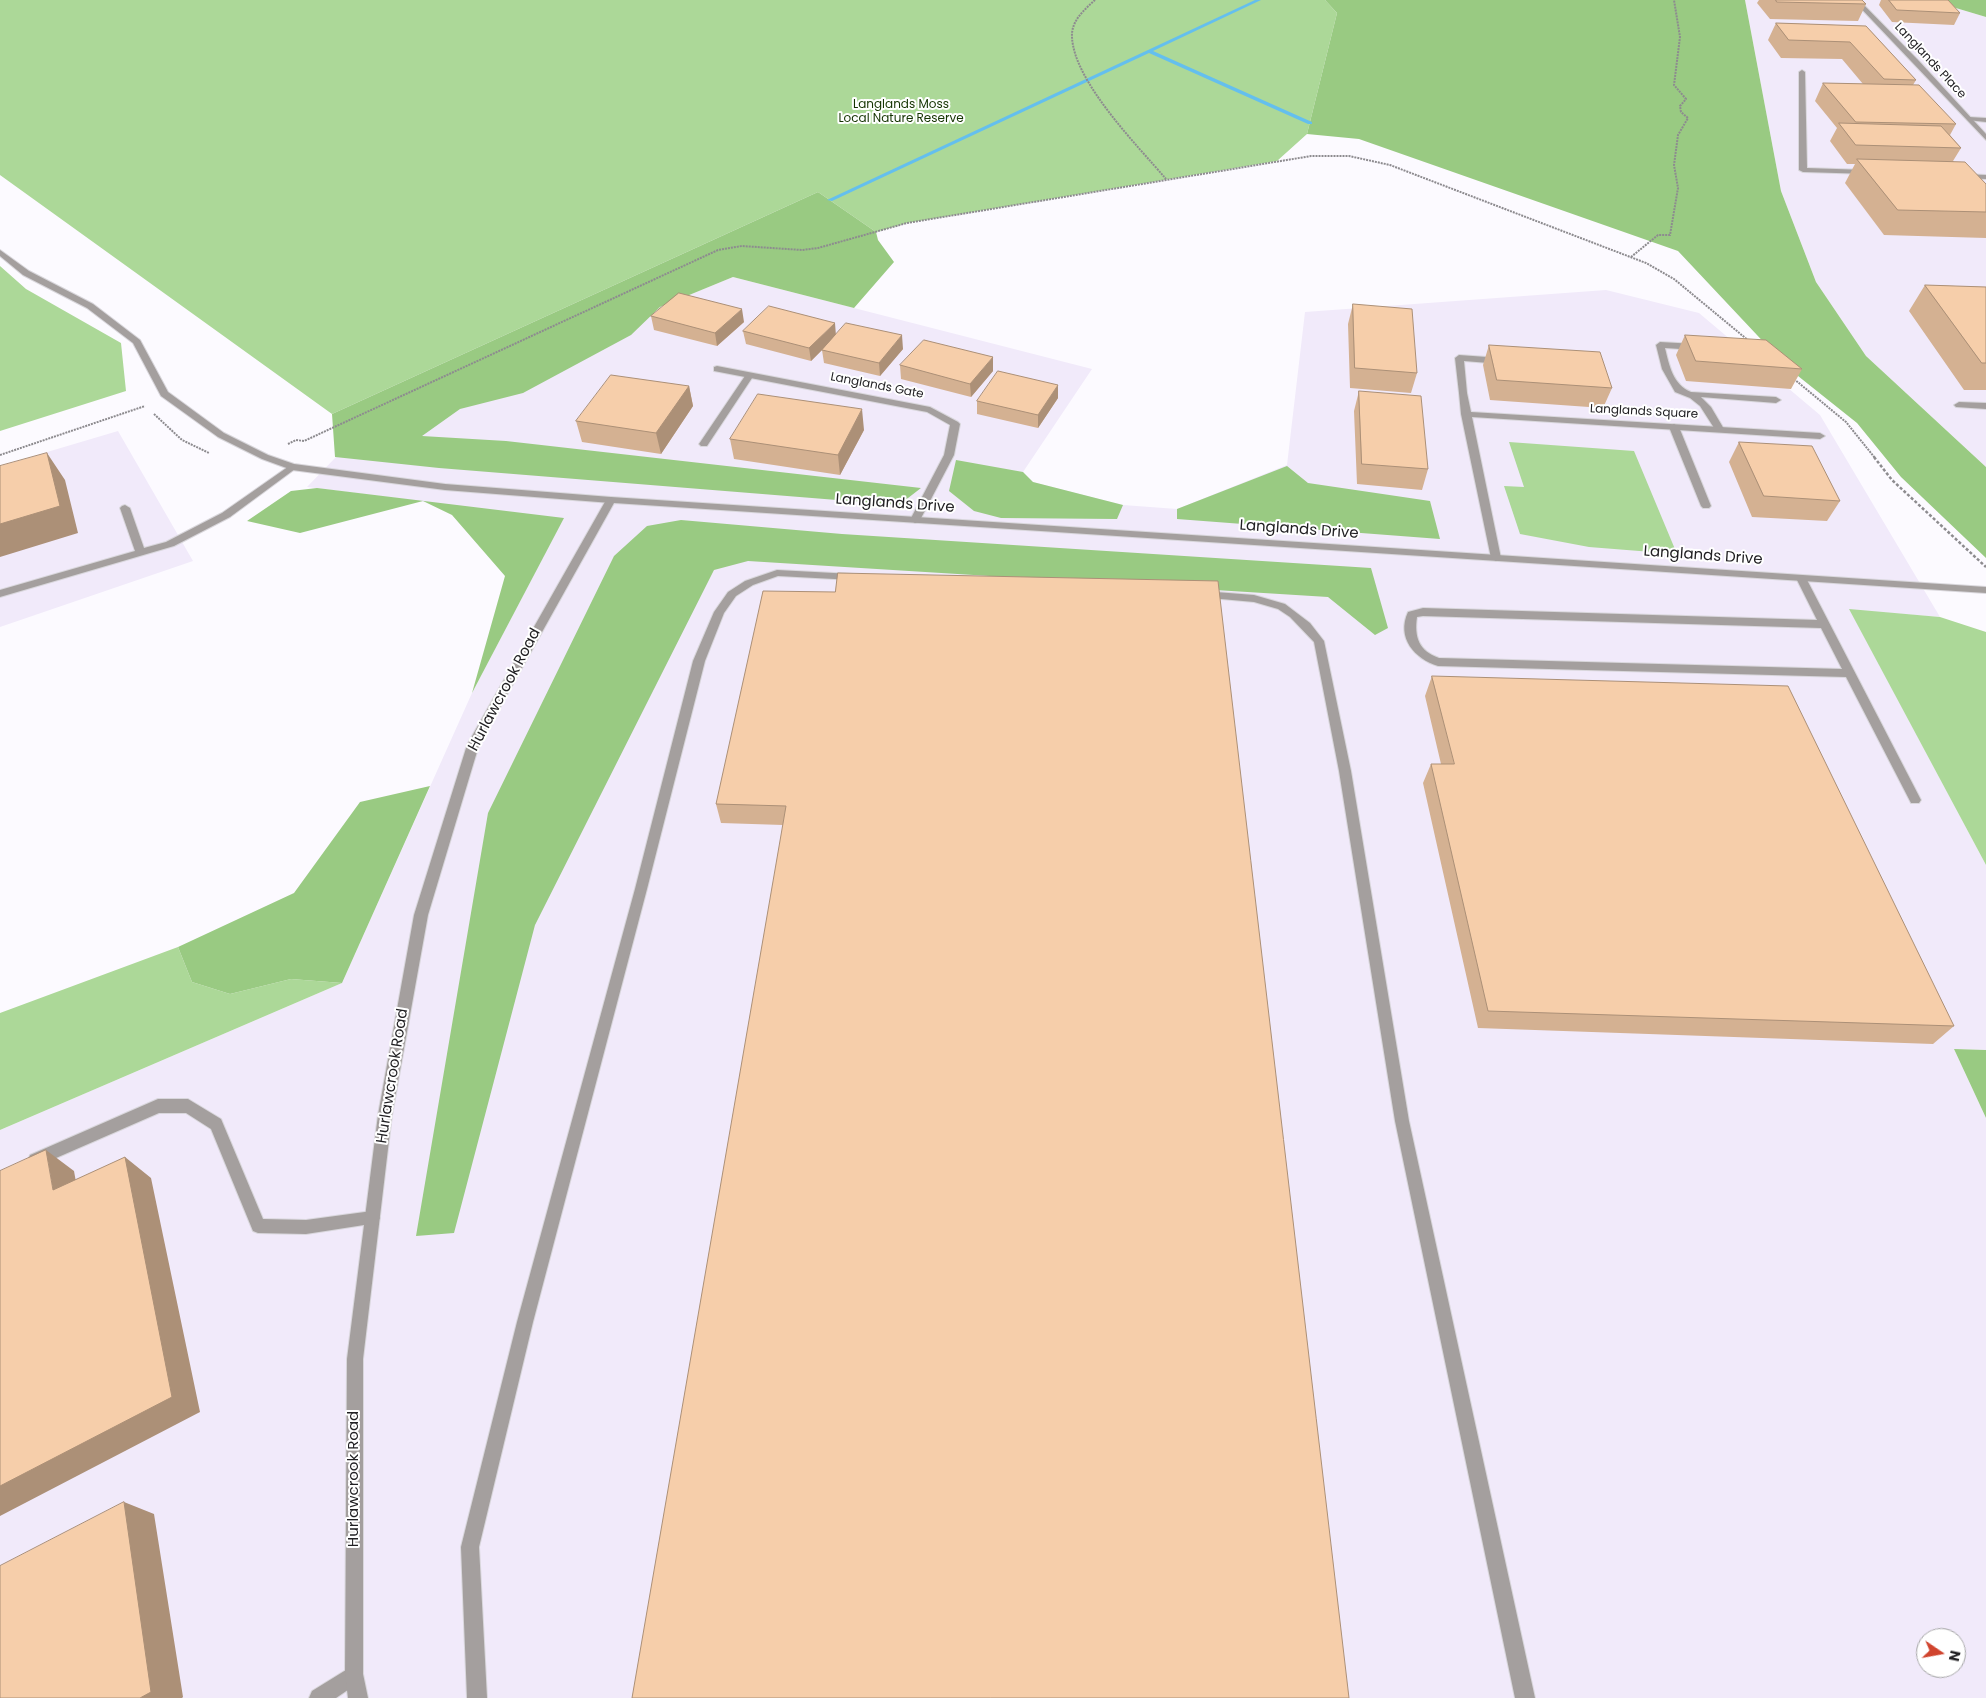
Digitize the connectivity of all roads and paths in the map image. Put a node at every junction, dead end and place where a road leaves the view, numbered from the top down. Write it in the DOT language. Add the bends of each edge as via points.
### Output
graph roads {
  1 [pos="1095,0"];
  2 [pos="1674,0"];
  3 [pos="1856,0"];
  4 [pos="1802,72"];
  5 [pos="1969,119"];
  6 [pos="1986,120"];
  7 [pos="1986,138"];
  8 [pos="1870,173"];
  9 [pos="1957,176"];
  10 [pos="1986,177"];
  11 [pos="1166,179"];
  12 [pos="0,252"];
  13 [pos="1630,257"];
  14 [pos="1749,341"];
  15 [pos="1705,348"];
  16 [pos="1516,362"];
  17 [pos="717,370"];
  18 [pos="750,375"];
  19 [pos="1794,378"];
  20 [pos="1693,394"];
  21 [pos="1776,400"];
  22 [pos="1959,405"];
  23 [pos="1986,406"];
  24 [pos="1466,414"];
  25 [pos="1674,426"];
  26 [pos="1719,429"];
  27 [pos="1820,436"];
  28 [pos="704,444"];
  29 [pos="0,454"];
  30 [pos="214,456"];
  31 [pos="264,457"];
  32 [pos="292,467"];
  33 [pos="611,500"];
  34 [pos="1706,506"];
  35 [pos="125,508"];
  36 [pos="915,520"];
  37 [pos="141,553"];
  38 [pos="1496,558"];
  39 [pos="1986,566"];
  40 [pos="870,578"];
  41 [pos="1801,578"];
  42 [pos="1986,590"];
  43 [pos="0,594"];
  44 [pos="1192,594"];
  45 [pos="1825,624"];
  46 [pos="1850,673"];
  47 [pos="1916,800"];
  48 [pos="18,1167"];
  49 [pos="372,1218"];
  50 [pos="354,1674"];
  51 [pos="319,1698"];
  52 [pos="358,1698"];
  53 [pos="477,1698"];
  54 [pos="1525,1698"];
  1 -- 11 [label="path" via="1077,17 1072,37 1081,69 1115,120"];
  2 -- 13 [label="path" via="1680,38 1674,85 1686,99 1680,106 1688,118 1678,135 1674,164 1678,188 1670,235 1658,235"];
  3 -- 5 [label="street, Langlands Place"];
  4 -- 8 [label="street" via="1803,170"];
  5 -- 6 [label="street"];
  5 -- 7 [label="street, Langlands Place"];
  9 -- 10 [label="street"];
  11 -- 13 [label="path" via="1311,156 1349,156 1390,165"];
  11 -- 31 [label="path" via="908,223 818,248 742,246 718,250"];
  12 -- 31 [label="street" via="26,273 90,306 137,342 164,394 220,435"];
  13 -- 14 [label="path" via="1674,279"];
  15 -- 20 [label="street" via="1660,345 1666,369 1678,390"];
  16 -- 24 [label="street" via="1458,358"];
  17 -- 18 [label="street, Langlands Gate"];
  18 -- 28 [label="street"];
  18 -- 36 [label="street, Langlands Gate" via="930,410 955,424 949,455"];
  19 -- 39 [label="path" via="1846,422 1892,480"];
  20 -- 21 [label="street"];
  20 -- 26 [label="street" via="1706,404"];
  22 -- 23 [label="street"];
  24 -- 25 [label="street, Langlands Square"];
  24 -- 38 [label="street"];
  25 -- 26 [label="street, Langlands Square"];
  25 -- 34 [label="street"];
  26 -- 27 [label="street, Langlands Square"];
  29 -- 30 [label="path" via="144,405 182,440"];
  31 -- 32 [label="street"];
  32 -- 33 [label="street" via="445,486"];
  32 -- 37 [label="street" via="226,515 170,544"];
  33 -- 36 [label="street, Langlands Drive"];
  33 -- 49 [label="street, Hurlawcrook Road" via="473,745 421,915 385,1115"];
  35 -- 37 [label="street"];
  36 -- 38 [label="street, Langlands Drive"];
  37 -- 43 [label="street"];
  38 -- 41 [label="street, Langlands Drive"];
  40 -- 53 [label="street" via="778,573 749,583 732,594 719,612 699,661 639,899 525,1322 470,1547"];
  41 -- 42 [label="street, Langlands Drive"];
  41 -- 45 [label="street"];
  44 -- 54 [label="street" via="1260,598 1280,604 1307,624 1319,641 1345,771 1402,1122"];
  45 -- 46 [label="street"];
  45 -- 46 [label="street" via="1423,612 1412,616 1410,627 1416,650 1423,658 1438,662"];
  46 -- 47 [label="street"];
  48 -- 49 [label="street" via="158,1106 188,1106 216,1124 258,1226 306,1227"];
  49 -- 50 [label="street, Hurlawcrook Road" via="355,1359"];
  50 -- 51 [label="street"];
  50 -- 52 [label="street, Hurlawcrook Road"];
}
